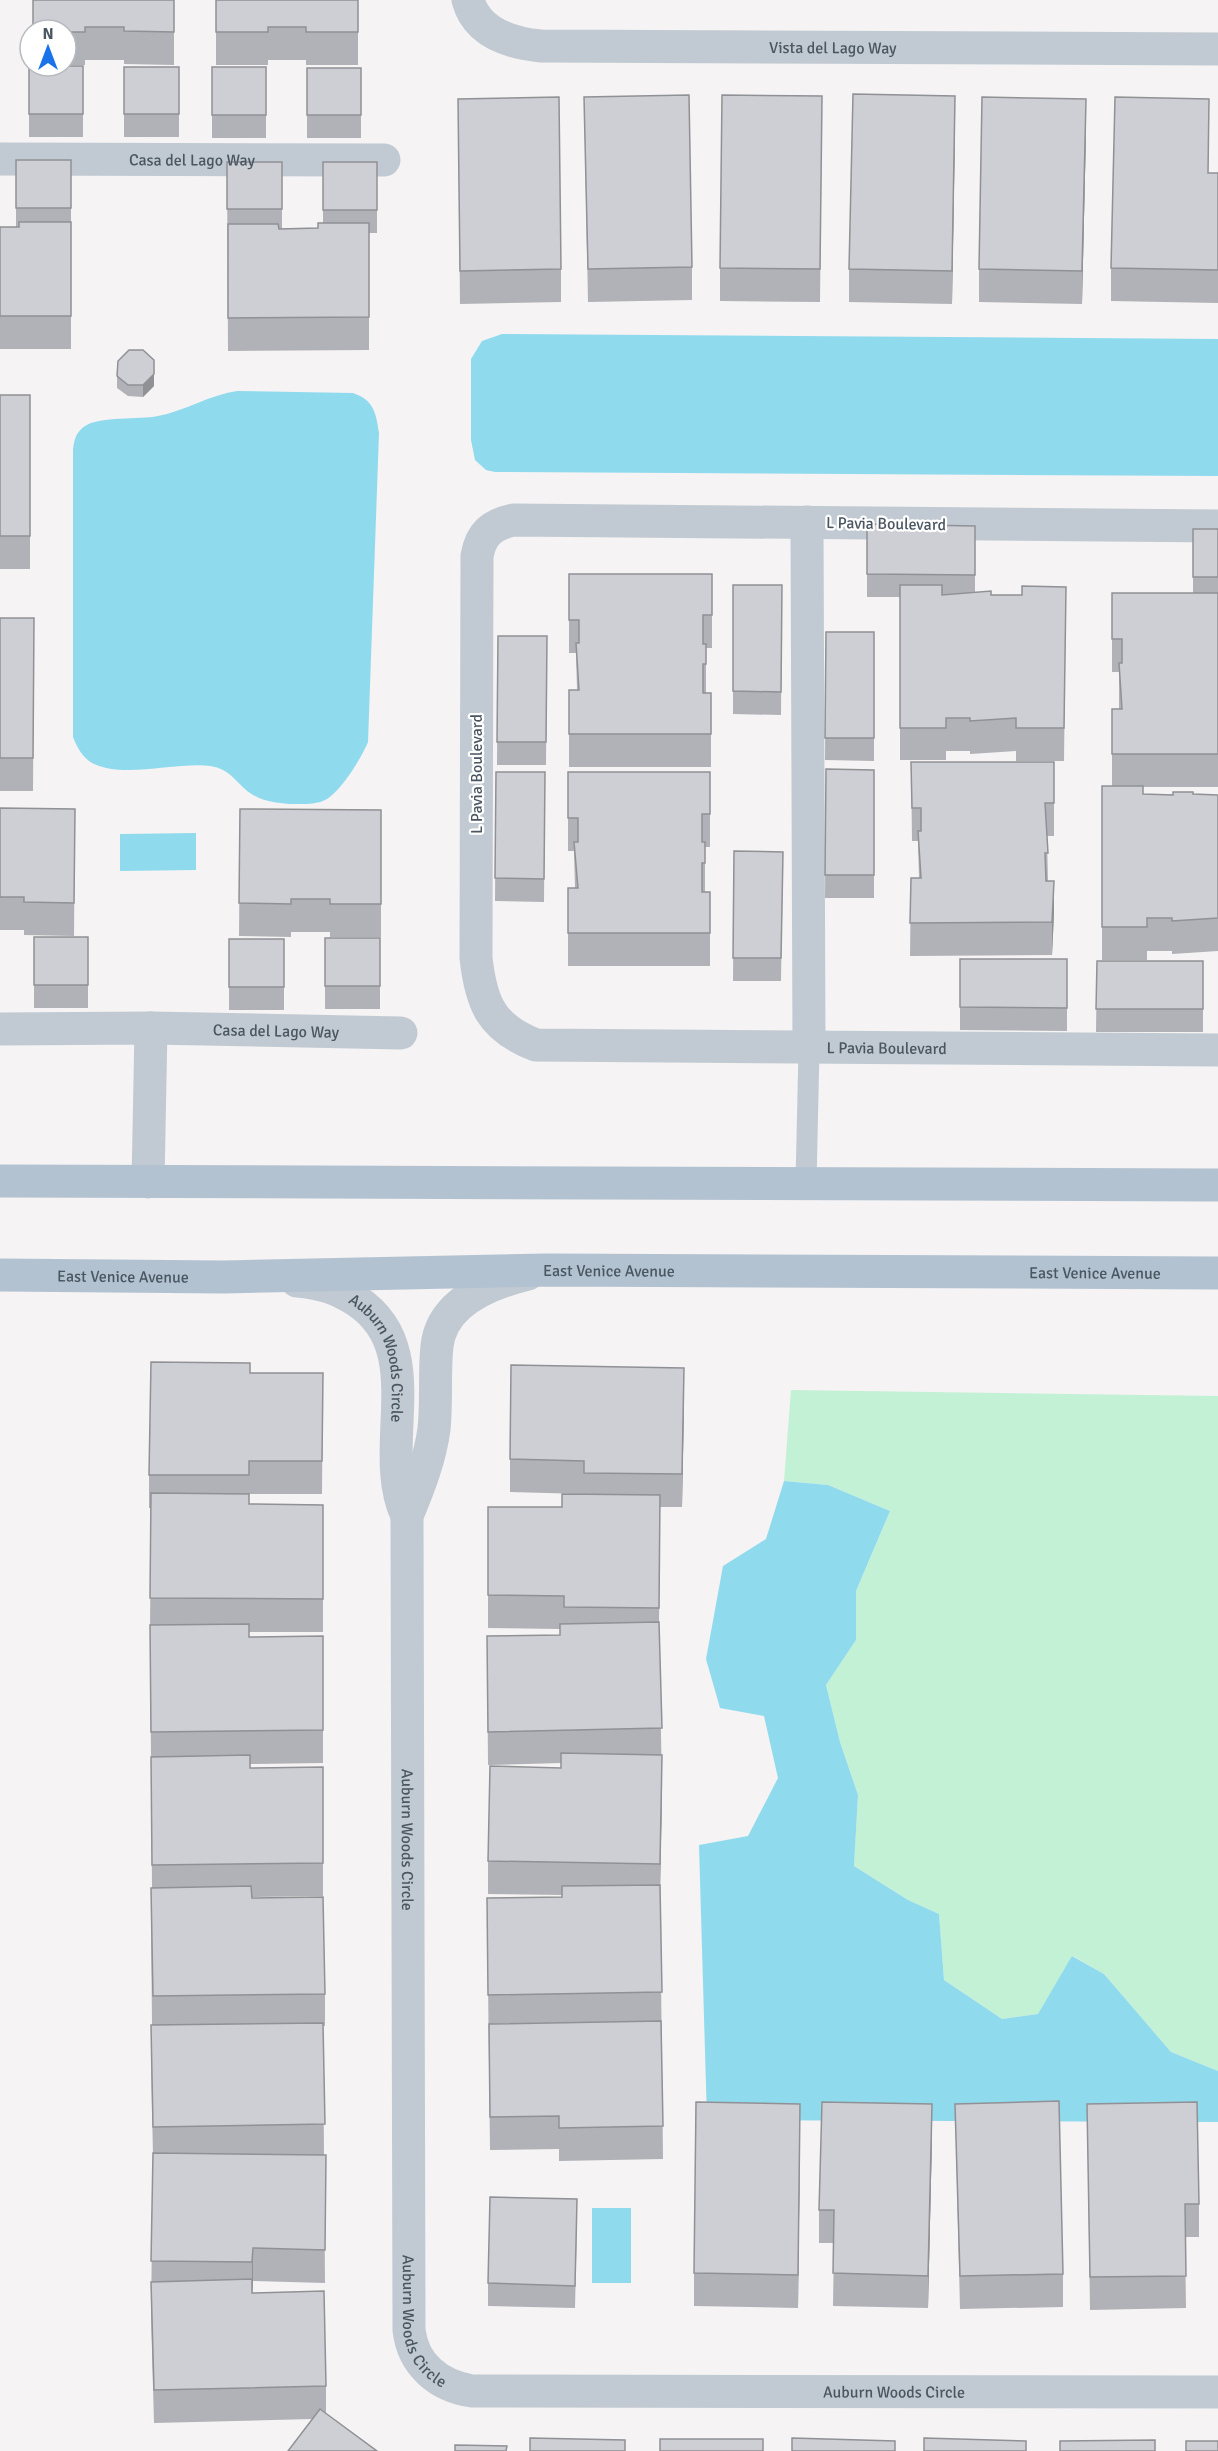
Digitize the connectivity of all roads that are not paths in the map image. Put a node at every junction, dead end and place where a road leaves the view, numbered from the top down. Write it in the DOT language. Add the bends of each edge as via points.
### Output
graph roads {
  1 [pos="468,0"];
  2 [pos="1218,49"];
  3 [pos="0,159"];
  4 [pos="384,159"];
  5 [pos="807,522"];
  6 [pos="1218,526"];
  7 [pos="151,1028"];
  8 [pos="0,1029"];
  9 [pos="401,1034"];
  10 [pos="809,1049"];
  11 [pos="1218,1050"];
  12 [pos="0,1181"];
  13 [pos="148,1182"];
  14 [pos="806,1183"];
  15 [pos="1218,1185"];
  16 [pos="546,1270"];
  17 [pos="1218,1273"];
  18 [pos="0,1275"];
  19 [pos="224,1277"];
  20 [pos="407,1516"];
  21 [pos="1218,2392"];
  1 -- 2 [label="street, Vista del Lago Way" via="481,24 494,33 508,40 541,46"];
  3 -- 4 [label="street, Casa del Lago Way"];
  5 -- 6 [label="street, L Pavia Boulevard"];
  5 -- 10 [label="street"];
  5 -- 10 [label="street, L Pavia Boulevard" via="513,520 487,531 477,556 476,958 484,1001 493,1017 504,1029 536,1045"];
  7 -- 8 [label="street, Casa del Lago Way"];
  7 -- 9 [label="street, Casa del Lago Way"];
  7 -- 13 [label="street"];
  10 -- 11 [label="street, L Pavia Boulevard"];
  10 -- 14 [label="lane"];
  12 -- 13 [label="main road"];
  13 -- 14 [label="main road"];
  14 -- 15 [label="main road"];
  16 -- 17 [label="main road, East Venice Avenue"];
  16 -- 19 [label="main road, East Venice Avenue"];
  16 -- 20 [label="street, Auburn Woods Circle" via="468,1297 444,1325 437,1343 430,1455"];
  18 -- 19 [label="main road, East Venice Avenue"];
  19 -- 20 [label="street, Auburn Woods Circle" via="323,1283 368,1308 389,1337 397,1370 398,1488"];
  20 -- 21 [label="street, Auburn Woods Circle" via="409,2330 413,2350 426,2369 447,2384 472,2391"];
}
